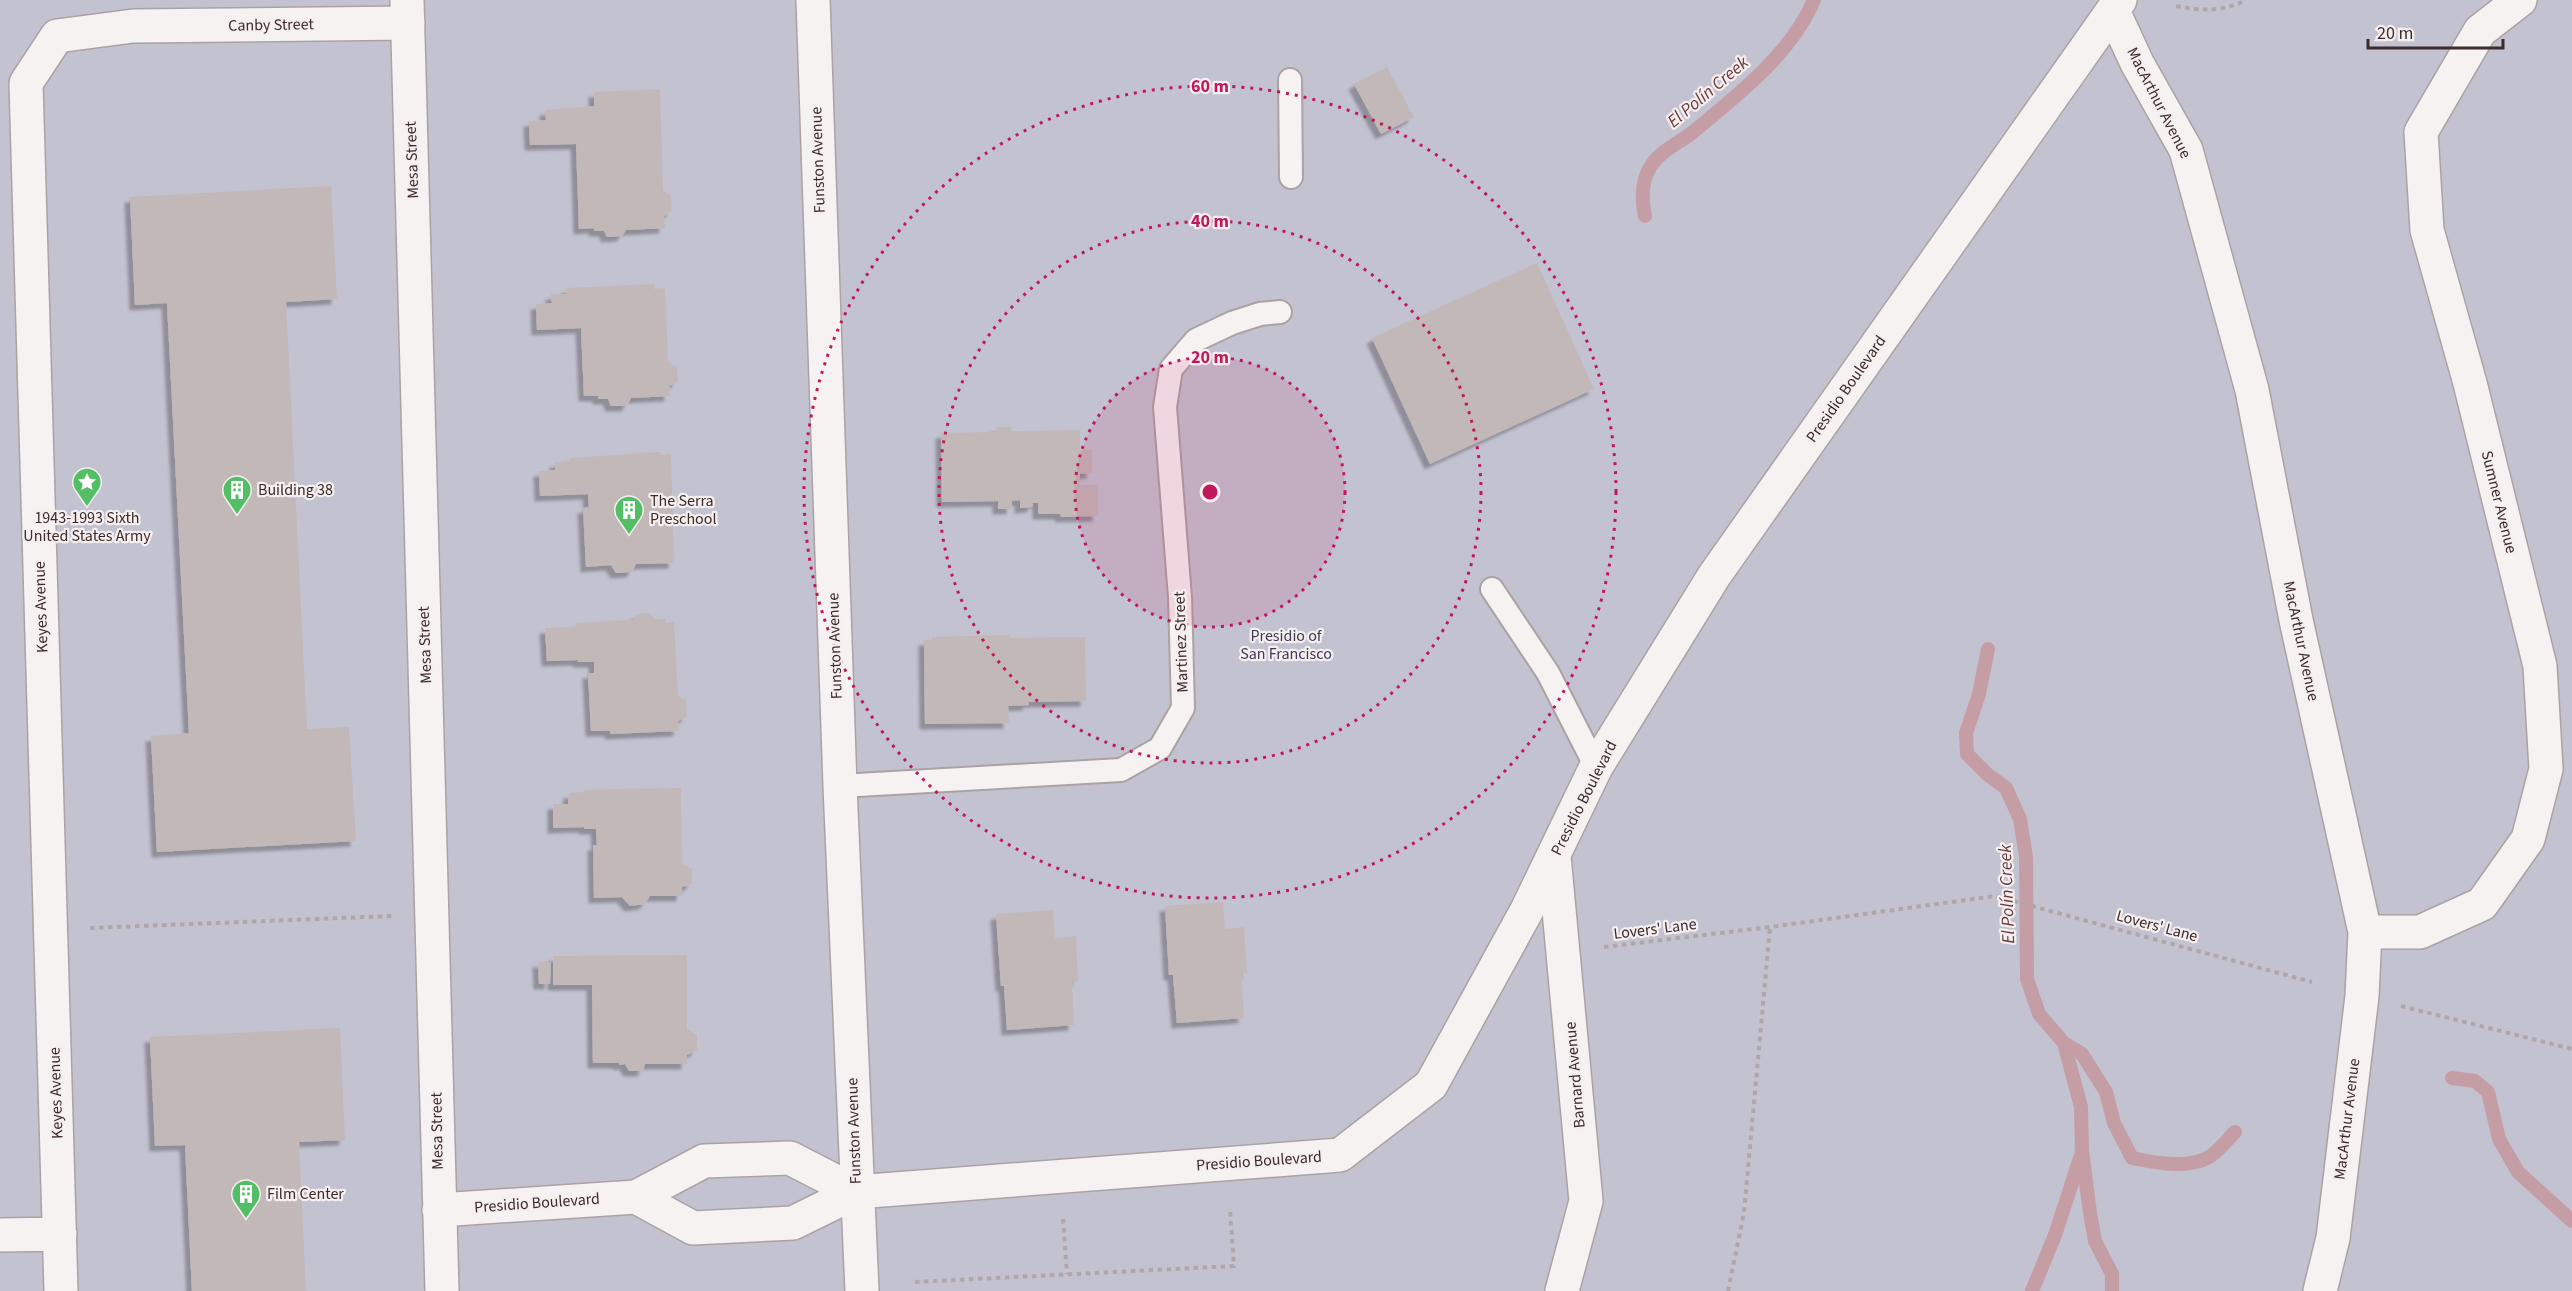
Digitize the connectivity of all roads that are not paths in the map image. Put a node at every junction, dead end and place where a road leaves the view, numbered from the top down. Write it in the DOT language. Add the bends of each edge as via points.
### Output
graph roads {
  1 [pos="813,0"];
  2 [pos="2520,0"];
  3 [pos="2117,6"];
  4 [pos="408,12"];
  5 [pos="133,13"];
  6 [pos="1290,80"];
  7 [pos="1291,177"];
  8 [pos="1280,312"];
  9 [pos="1492,589"];
  10 [pos="1596,767"];
  11 [pos="840,786"];
  12 [pos="1554,856"];
  13 [pos="2365,932"];
  14 [pos="856,1192"];
  15 [pos="636,1197"];
  16 [pos="439,1210"];
  17 [pos="60,1234"];
  18 [pos="0,1235"];
  19 [pos="61,1291"];
  20 [pos="441,1291"];
  21 [pos="862,1291"];
  22 [pos="1562,1291"];
  23 [pos="2320,1291"];
  1 -- 11 [label="street, Funston Avenue"];
  2 -- 13 [label="street, Sumner Avenue" via="2480,31 2421,132 2427,230 2470,383 2540,666 2546,770 2528,839 2482,904 2420,932"];
  3 -- 10 [label="street, Presidio Boulevard" via="1714,576"];
  3 -- 13 [label="street, MacArthur Avenue" via="2141,71 2186,150 2249,379 2296,621"];
  4 -- 5 [label="street, Canby Street"];
  4 -- 16 [label="street, Mesa Street"];
  5 -- 17 [label="street, Keyes Avenue" via="57,36 26,83"];
  6 -- 7 [label="lane"];
  8 -- 11 [label="lane, Martinez Street" via="1232,323 1196,340 1171,369 1165,407 1180,597 1184,708 1160,748 1121,770"];
  9 -- 10 [label="lane" via="1548,673"];
  10 -- 12 [label="street, Presidio Boulevard"];
  11 -- 14 [label="street, Funston Avenue"];
  12 -- 14 [label="street, Presidio Boulevard" via="1431,1085 1340,1155"];
  12 -- 22 [label="street, Barnard Avenue" via="1586,1201"];
  13 -- 23 [label="street, MacArthur Avenue" via="2333,1238"];
  14 -- 15 [label="street, Presidio Boulevard" via="793,1223 693,1228"];
  14 -- 15 [label="street, Presidio Boulevard" via="790,1158 704,1161"];
  14 -- 21 [label="street, Funston Avenue"];
  15 -- 16 [label="street, Presidio Boulevard"];
  16 -- 20 [label="street, Mesa Street"];
  17 -- 18 [label="street"];
  17 -- 19 [label="street, Keyes Avenue"];
}
